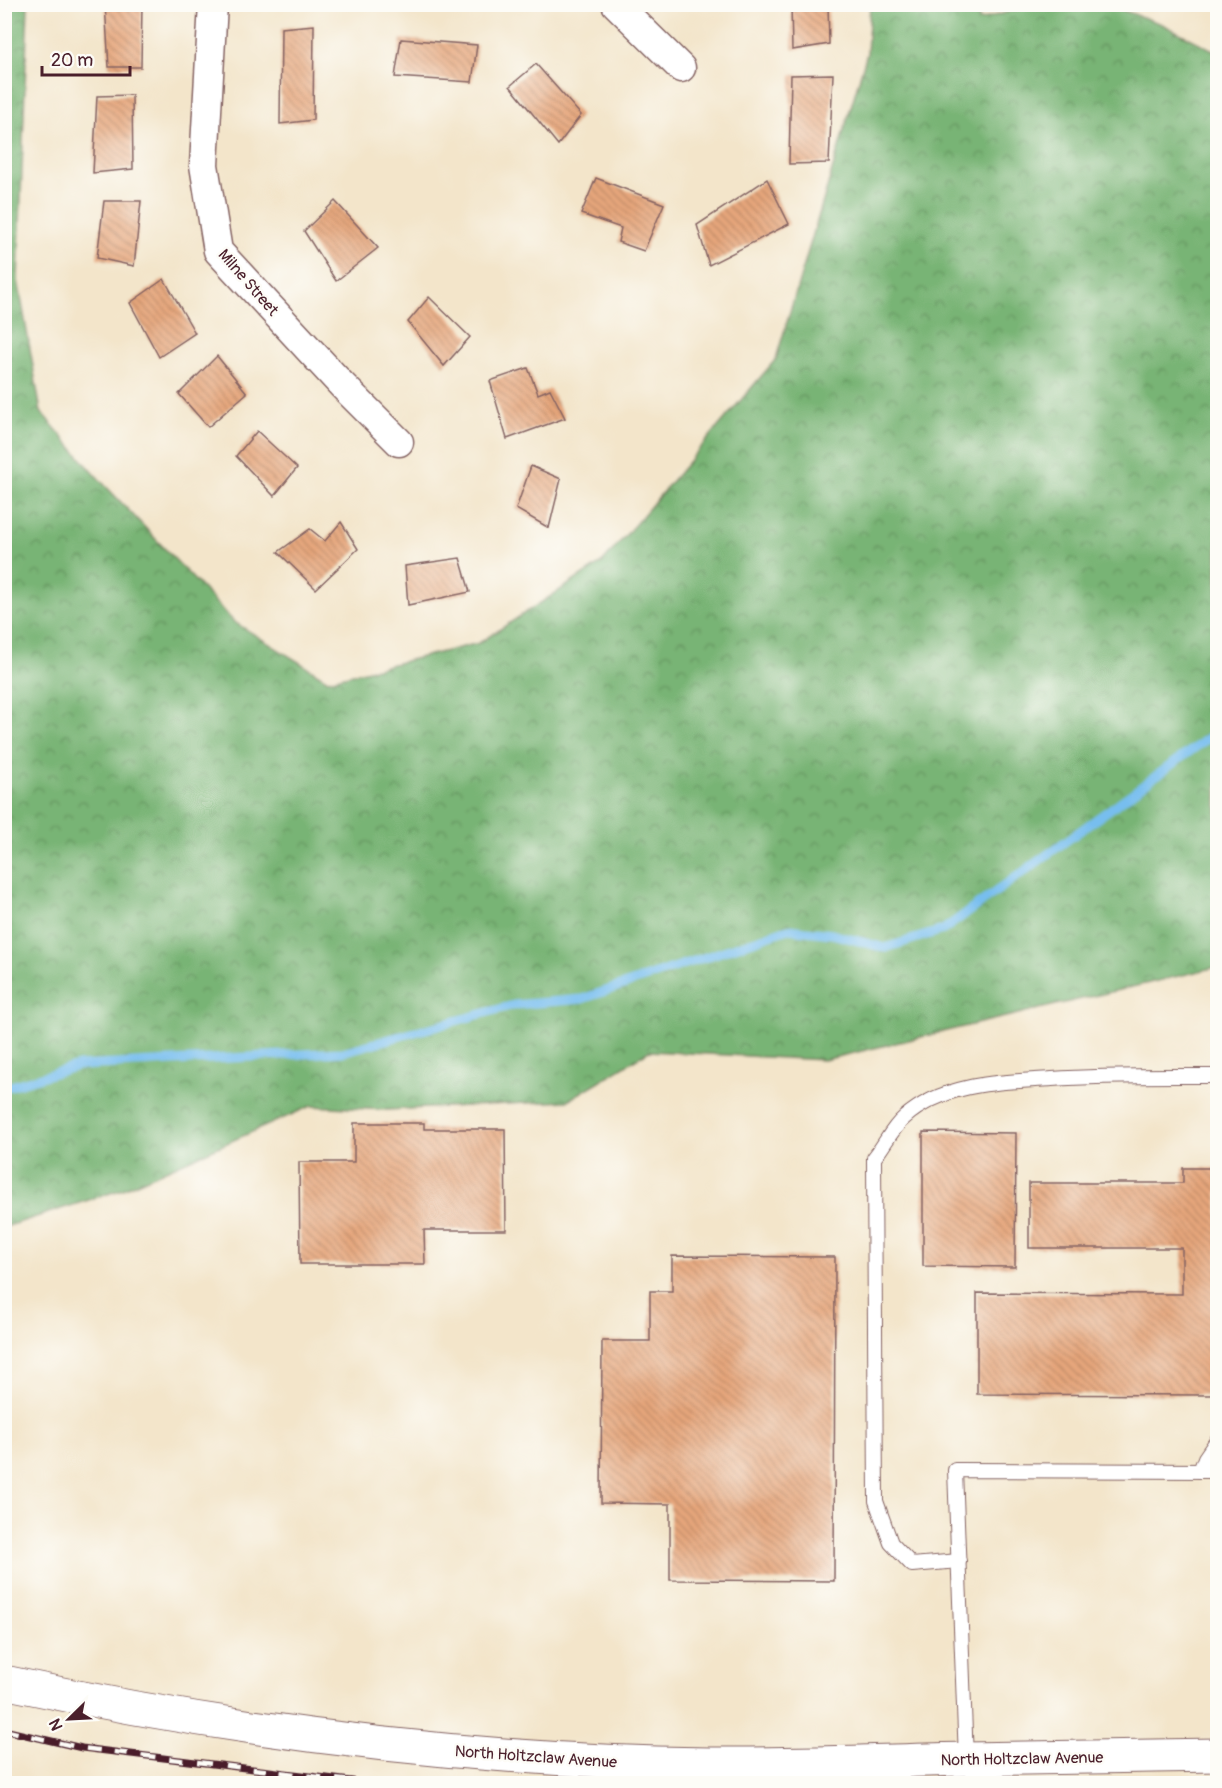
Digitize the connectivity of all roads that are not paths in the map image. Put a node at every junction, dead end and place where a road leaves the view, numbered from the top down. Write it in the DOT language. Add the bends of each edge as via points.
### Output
graph roads {
  1 [pos="213,4"];
  2 [pos="616,4"];
  3 [pos="681,68"];
  4 [pos="399,442"];
  5 [pos="1218,1076"];
  6 [pos="1218,1439"];
  7 [pos="1200,1471"];
  8 [pos="1218,1471"];
  9 [pos="958,1561"];
  10 [pos="4,1682"];
  11 [pos="1218,1755"];
  12 [pos="966,1759"];
  1 -- 4 [label="street, Milne Street" via="204,165 218,251"];
  2 -- 3 [label="street"];
  5 -- 9 [label="lane" via="1102,1076 985,1083 956,1090 904,1118 874,1158 876,1501 891,1543 912,1564"];
  6 -- 7 [label="lane"];
  7 -- 8 [label="lane"];
  7 -- 9 [label="lane" via="955,1470"];
  9 -- 12 [label="lane"];
  10 -- 12 [label="main road, North Holtzclaw Avenue" via="196,1719 452,1750 579,1760 709,1764"];
  11 -- 12 [label="main road, North Holtzclaw Avenue"];
}
